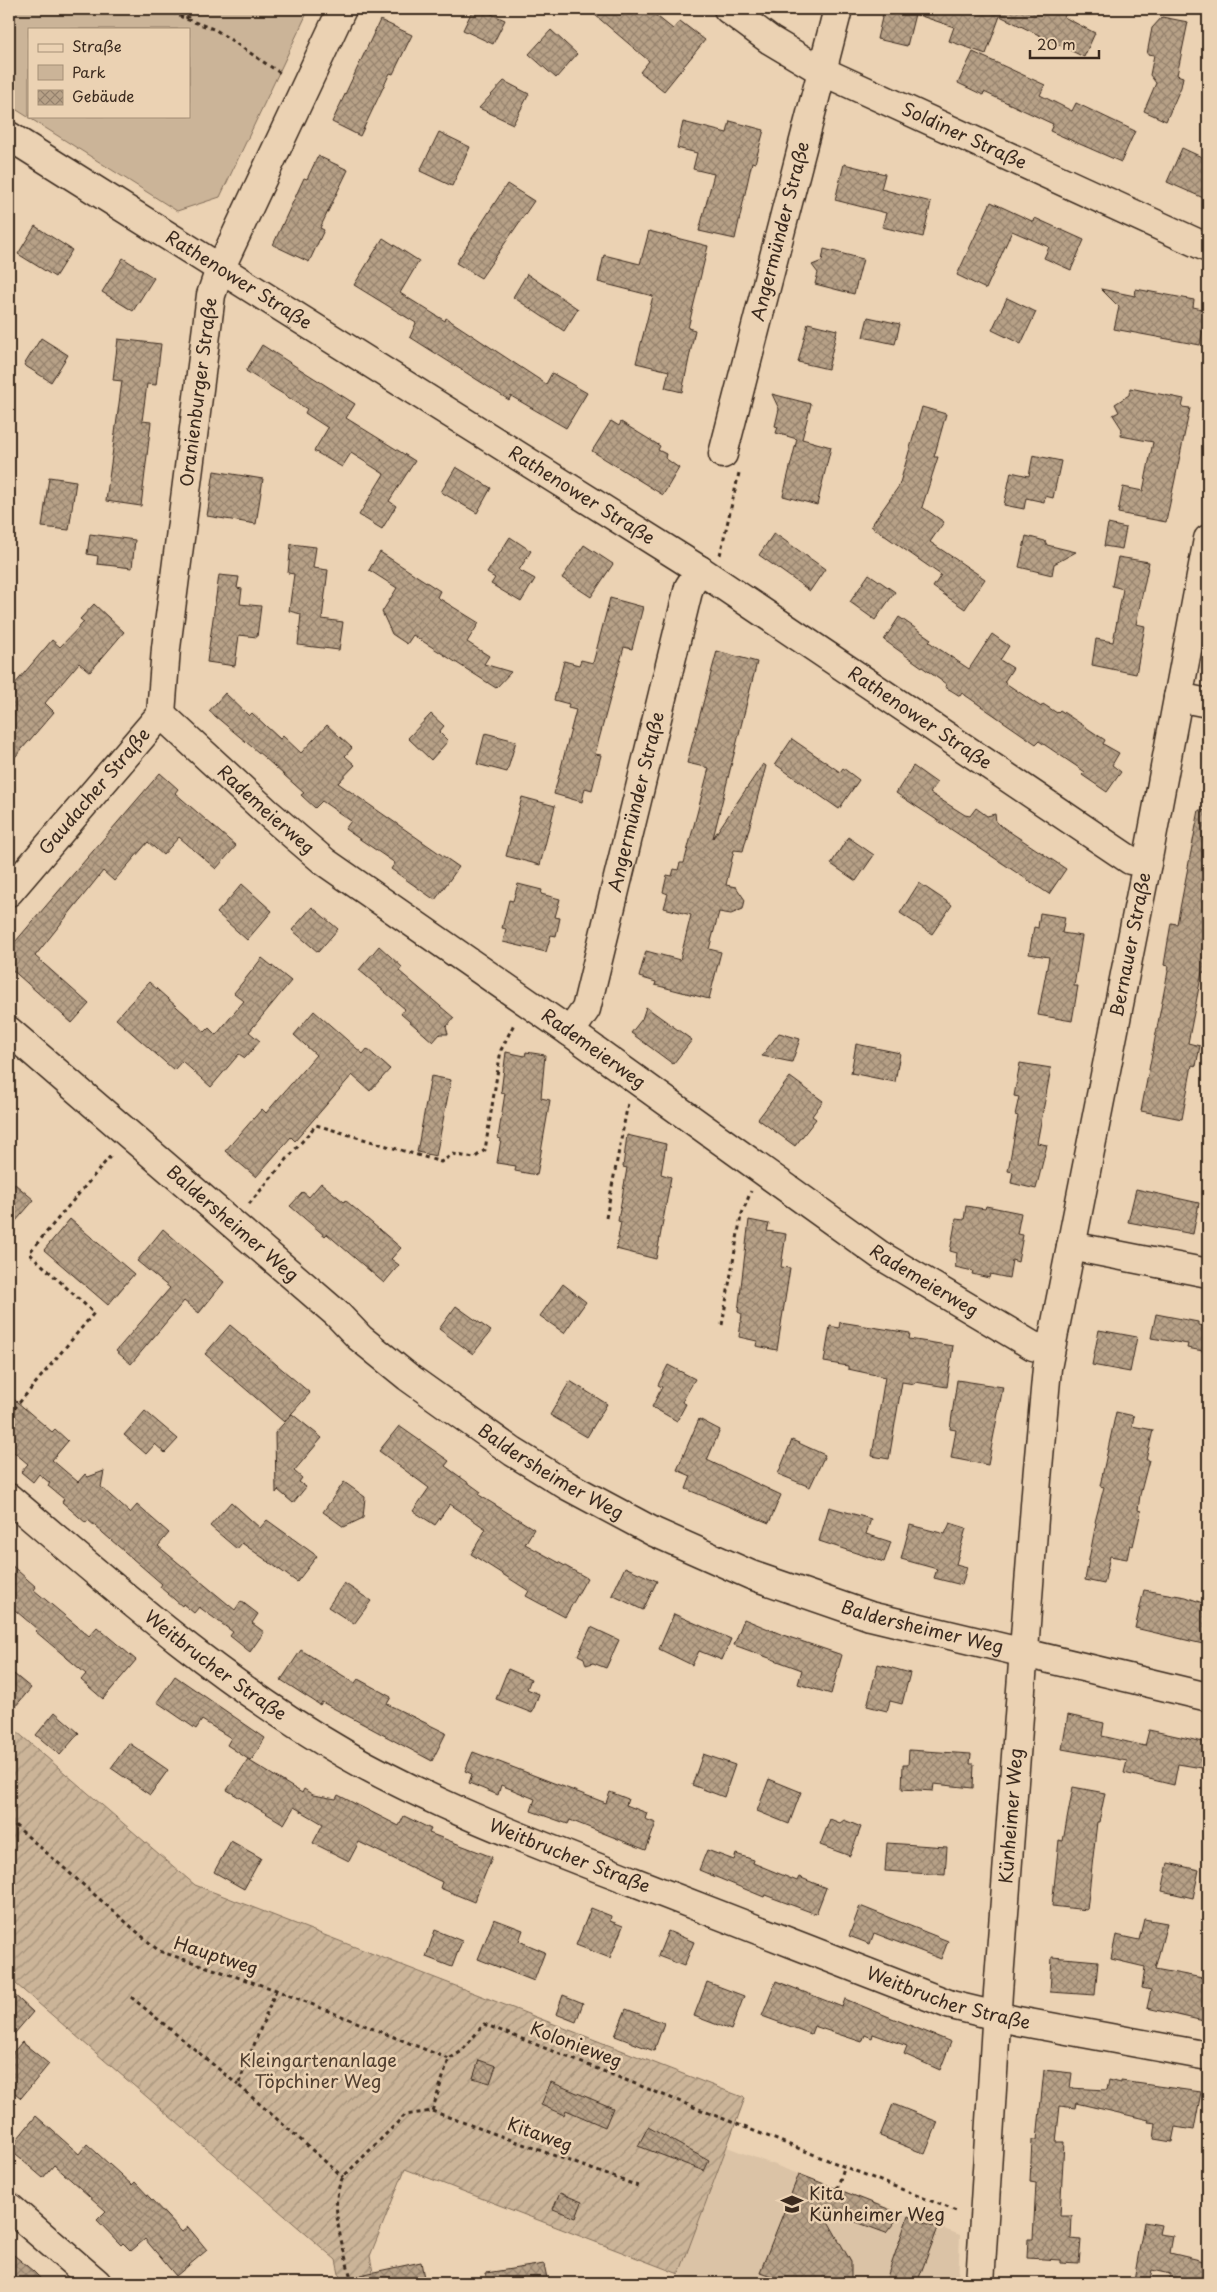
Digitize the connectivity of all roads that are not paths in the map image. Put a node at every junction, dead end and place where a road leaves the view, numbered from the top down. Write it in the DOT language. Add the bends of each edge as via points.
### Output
graph roads {
  1 [pos="342,9"];
  2 [pos="728,9"];
  3 [pos="838,9"];
  4 [pos="822,71"];
  5 [pos="9,136"];
  6 [pos="1208,248"];
  7 [pos="220,269"];
  8 [pos="732,459"];
  9 [pos="1208,539"];
  10 [pos="709,565"];
  11 [pos="1178,696"];
  12 [pos="1208,703"];
  13 [pos="160,714"];
  14 [pos="1147,863"];
  15 [pos="9,892"];
  16 [pos="9,1031"];
  17 [pos="570,1032"];
  18 [pos="1071,1246"];
  19 [pos="1208,1273"];
  20 [pos="1050,1350"];
  21 [pos="9,1498"];
  22 [pos="1025,1655"];
  23 [pos="1208,1698"];
  24 [pos="997,2016"];
  25 [pos="1208,2056"];
  26 [pos="9,2207"];
  27 [pos="97,2283"];
  28 [pos="980,2283"];
  1 -- 7 [label="street, Oranienburger Straße"];
  2 -- 4 [label="street, Soldiner Straße" via="770,40"];
  3 -- 4 [label="street, Angermünder Straße"];
  4 -- 6 [label="street, Soldiner Straße"];
  4 -- 8 [label="street, Angermünder Straße"];
  5 -- 7 [label="street, Rathenower Straße"];
  7 -- 10 [label="street, Rathenower Straße"];
  7 -- 13 [label="street, Oranienburger Straße" via="211,295 206,329"];
  9 -- 11 [label="street, Bernauer Straße"];
  10 -- 14 [label="street, Rathenower Straße" via="1130,860"];
  10 -- 17 [label="street, Angermünder Straße" via="689,587 586,1008"];
  11 -- 12 [label="street"];
  11 -- 14 [label="street, Bernauer Straße"];
  13 -- 15 [label="street, Gaudacher Straße"];
  13 -- 17 [label="street, Rademeierweg" via="325,862"];
  14 -- 18 [label="street, Bernauer Straße"];
  16 -- 22 [label="street, Baldersheimer Weg" via="337,1314 360,1338 457,1414 568,1486 654,1532 751,1575 870,1616"];
  17 -- 20 [label="street, Rademeierweg" via="907,1272 1033,1346"];
  18 -- 19 [label="street"];
  18 -- 20 [label="street, Bernauer Straße"];
  20 -- 22 [label="street, Künheimer Weg"];
  21 -- 24 [label="street, Weitbrucher Straße" via="138,1609 224,1676 268,1707 423,1796 508,1833 951,2005"];
  22 -- 23 [label="street, Baldersheimer Weg"];
  22 -- 24 [label="street, Künheimer Weg"];
  24 -- 25 [label="street, Weitbrucher Straße"];
  24 -- 28 [label="street, Künheimer Weg"];
  26 -- 27 [label="street"];
}
